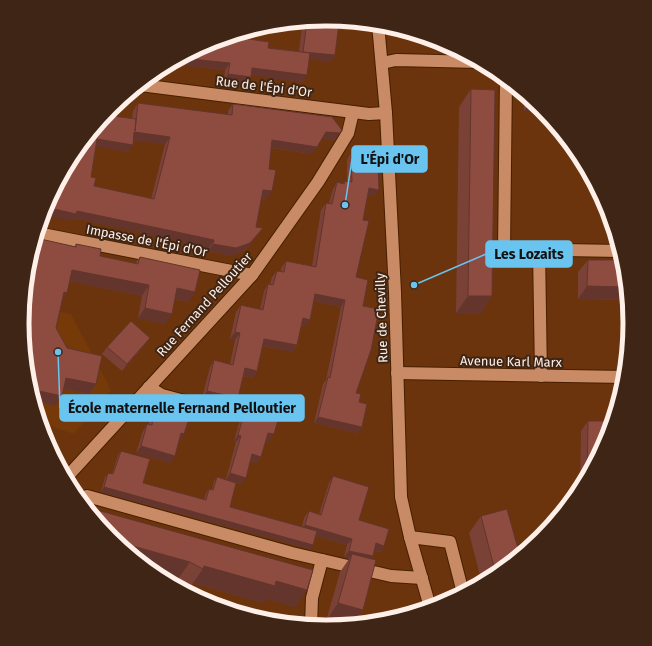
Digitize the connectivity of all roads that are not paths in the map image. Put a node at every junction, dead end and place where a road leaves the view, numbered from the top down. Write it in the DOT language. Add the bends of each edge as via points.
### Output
graph roads {
  1 [pos="379,31"];
  2 [pos="466,62"];
  3 [pos="382,63"];
  4 [pos="147,86"];
  5 [pos="506,86"];
  6 [pos="353,112"];
  7 [pos="386,113"];
  8 [pos="43,234"];
  9 [pos="539,250"];
  10 [pos="614,251"];
  11 [pos="252,275"];
  12 [pos="397,373"];
  13 [pos="541,376"];
  14 [pos="618,377"];
  15 [pos="149,387"];
  16 [pos="226,412"];
  17 [pos="70,473"];
  18 [pos="87,496"];
  19 [pos="410,537"];
  20 [pos="322,560"];
  21 [pos="422,578"];
  22 [pos="462,586"];
  23 [pos="428,601"];
  24 [pos="311,619"];
  1 -- 3 [label="street, Rue de Chevilly"];
  2 -- 3 [label="street" via="396,60"];
  3 -- 7 [label="street, Rue de Chevilly"];
  4 -- 6 [label="street, Rue de l'Épi d'Or"];
  5 -- 9 [label="street" via="504,249"];
  6 -- 7 [label="street, Rue de l'Épi d'Or"];
  6 -- 11 [label="street, Rue Fernand Pelloutier" via="348,133 318,182"];
  7 -- 12 [label="street, Rue de Chevilly"];
  8 -- 11 [label="street, Impasse de l'Épi d'Or"];
  9 -- 10 [label="street"];
  9 -- 13 [label="street"];
  11 -- 15 [label="street, Rue Fernand Pelloutier"];
  12 -- 13 [label="street, Avenue Karl Marx"];
  12 -- 19 [label="street, Rue de Chevilly" via="402,497"];
  13 -- 14 [label="street, Avenue Karl Marx"];
  15 -- 16 [label="street" via="162,395"];
  15 -- 17 [label="street, Rue Fernand Pelloutier"];
  18 -- 20 [label="street"];
  19 -- 21 [label="street, Rue de Chevilly"];
  19 -- 22 [label="street" via="450,542"];
  20 -- 21 [label="street" via="391,576"];
  20 -- 24 [label="street" via="312,598"];
  21 -- 23 [label="street, Rue de Chevilly"];
}
